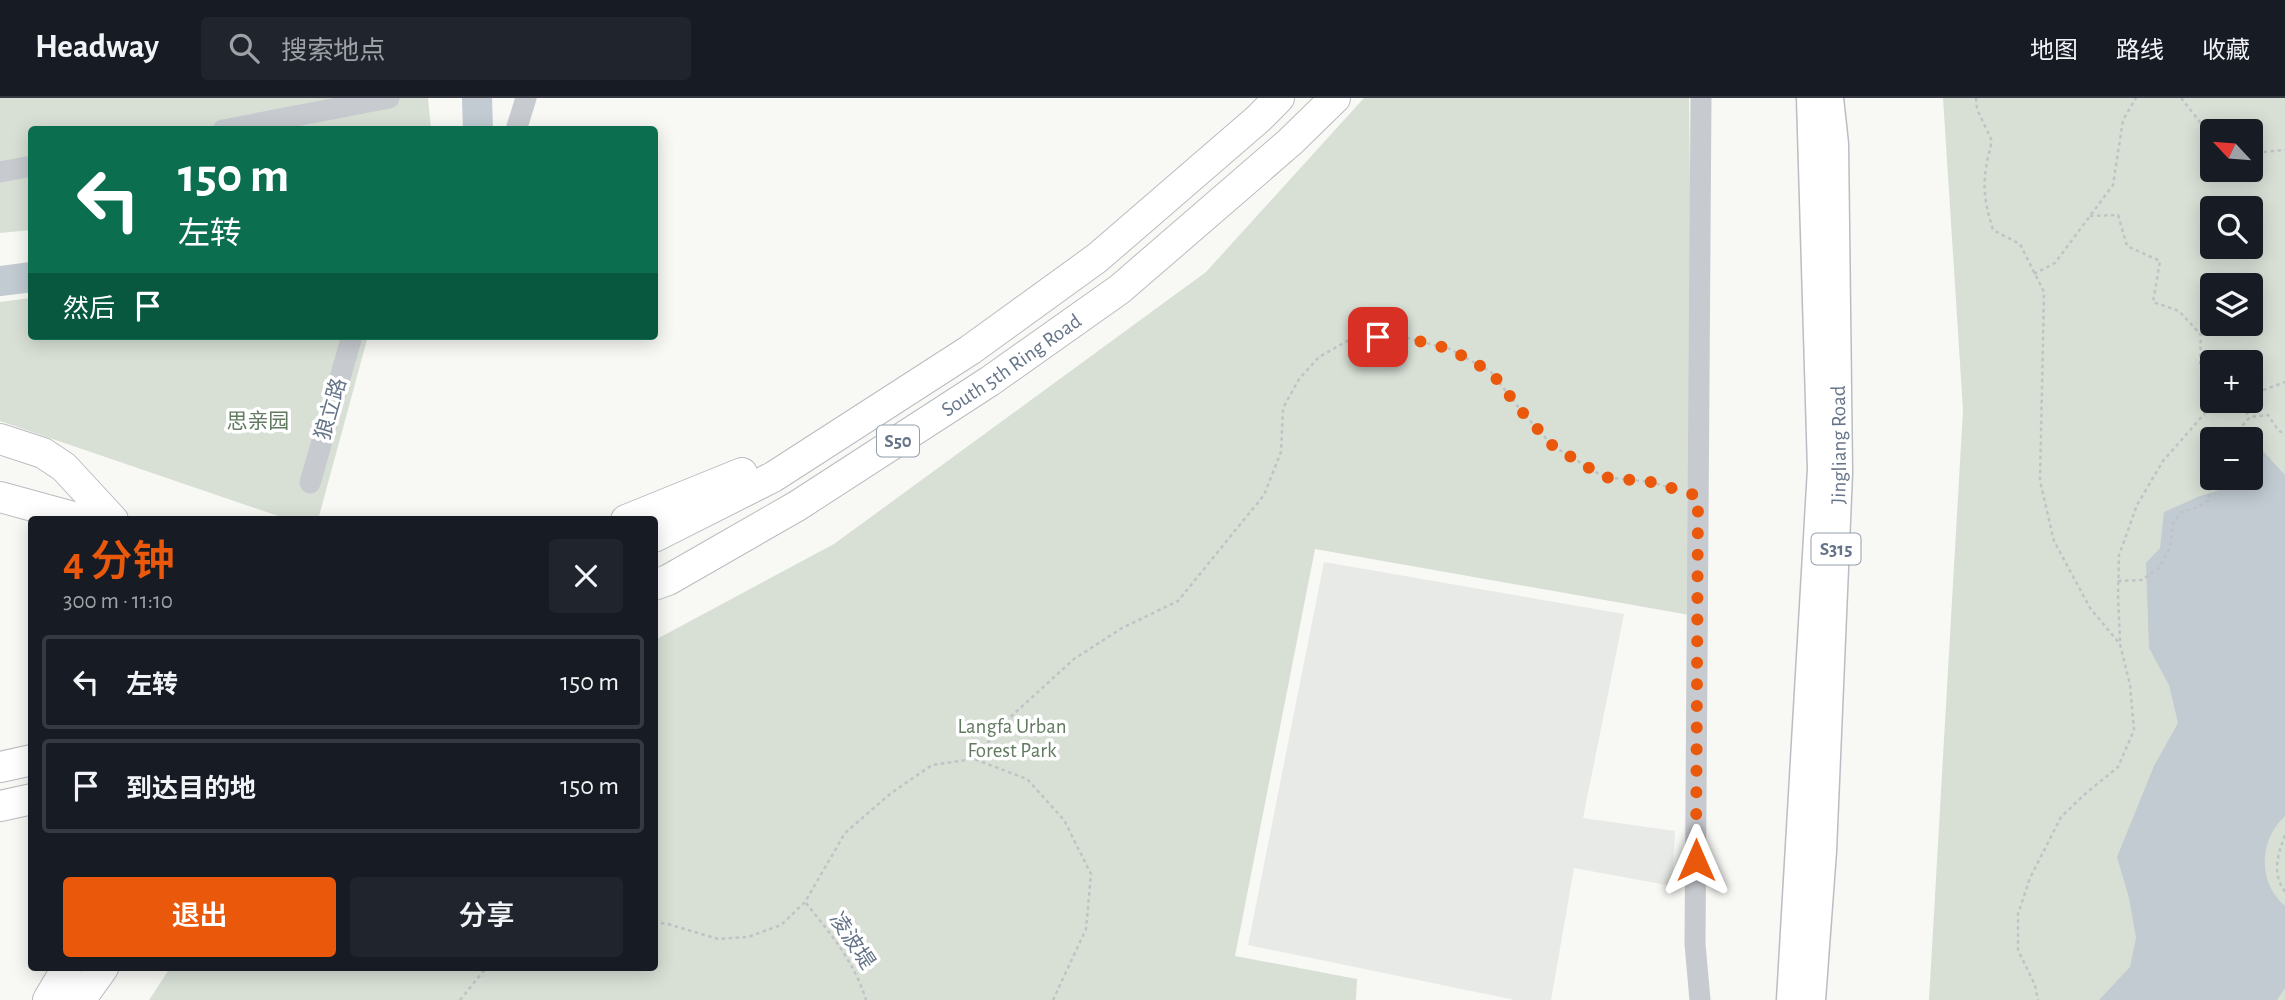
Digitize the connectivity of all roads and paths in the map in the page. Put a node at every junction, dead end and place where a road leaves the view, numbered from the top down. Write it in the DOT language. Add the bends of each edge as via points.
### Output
graph roads {
  1 [pos="389,98"];
  2 [pos="526,98"];
  3 [pos="1279,98"];
  4 [pos="1335,98"];
  5 [pos="1701,98"];
  6 [pos="1810,98"];
  7 [pos="1830,98"];
  8 [pos="1976,98"];
  9 [pos="2136,98"];
  10 [pos="2181,98"];
  11 [pos="2200,122"];
  12 [pos="244,126"];
  13 [pos="517,126"];
  14 [pos="2285,150"];
  15 [pos="2263,152"];
  16 [pos="28,167"];
  17 [pos="0,172"];
  18 [pos="2090,216"];
  19 [pos="2034,274"];
  20 [pos="351,340"];
  21 [pos="2201,350"];
  22 [pos="2285,382"];
  23 [pos="2263,390"];
  24 [pos="2205,413"];
  25 [pos="2246,413"];
  26 [pos="2250,417"];
  27 [pos="2242,427"];
  28 [pos="840,434"];
  29 [pos="2285,435"];
  30 [pos="0,439"];
  31 [pos="310,482"];
  32 [pos="2210,490"];
  33 [pos="1698,496"];
  34 [pos="0,497"];
  35 [pos="69,516"];
  36 [pos="109,516"];
  37 [pos="636,516"];
  38 [pos="658,535"];
  39 [pos="2118,581"];
  40 [pos="659,584"];
  41 [pos="2120,644"];
  42 [pos="974,759"];
  43 [pos="28,762"];
  44 [pos="0,767"];
  45 [pos="28,800"];
  46 [pos="0,806"];
  47 [pos="2285,835"];
  48 [pos="2285,892"];
  49 [pos="805,902"];
  50 [pos="658,923"];
  51 [pos="66,971"];
  52 [pos="101,971"];
  53 [pos="484,971"];
  54 [pos="48,1000"];
  55 [pos="80,1000"];
  56 [pos="460,1000"];
  57 [pos="866,1000"];
  58 [pos="1053,1000"];
  59 [pos="1700,1000"];
  60 [pos="1790,1000"];
  61 [pos="1812,1000"];
  62 [pos="2038,1000"];
  1 -- 12 [label="street"];
  2 -- 13 [label="street"];
  3 -- 28 [label="highway, South 5th Ring Road / S50" via="1097,258 970,350"];
  4 -- 40 [label="highway, South 5th Ring Road / S50" via="1120,289 990,381 797,506"];
  5 -- 33 [label="street"];
  6 -- 60 [label="main road, Jingliang Road / S315" via="1821,469"];
  7 -- 61 [label="main road, Jingliang Road / S315" via="1835,158 1839,473"];
  8 -- 19 [label="path" via="1992,141 1984,169 1984,203 1993,230 2020,244"];
  9 -- 18 [label="path" via="2123,120 2113,185"];
  10 -- 11 [label="path"];
  14 -- 15 [label="path"];
  16 -- 17 [label="street"];
  18 -- 19 [label="path" via="2055,263"];
  18 -- 21 [label="path" via="2118,215 2127,246 2160,261 2153,302 2179,311 2202,335"];
  19 -- 41 [label="path" via="2044,292 2040,481 2054,541 2090,608"];
  20 -- 31 [label="street, 狼立路"];
  22 -- 23 [label="path"];
  24 -- 39 [label="path" via="2163,461 2137,505 2119,555"];
  25 -- 26 [label="path"];
  26 -- 27 [label="path"];
  26 -- 29 [label="path" via="2268,415"];
  28 -- 37 [label="highway"];
  28 -- 38 [label="highway, South 5th Ring Road / S50" via="773,477"];
  30 -- 36 [label="highway" via="43,453 64,467"];
  32 -- 39 [label="path" via="2210,500 2180,513 2158,569 2142,579"];
  33 -- 42 [label="path" via="1651,482 1604,477 1553,446 1491,372 1450,349 1399,336 1356,337 1319,357 1299,379 1283,408 1281,452 1264,495 1178,601 1122,628 1074,659 1006,722"];
  33 -- 59 [label="street" via="1695,943"];
  34 -- 35 [label="highway"];
  39 -- 41 [label="path"];
  41 -- 62 [label="path" via="2134,730 2118,767 2061,817 2029,878 2018,915 2018,950"];
  42 -- 49 [label="path" via="932,765 890,794 845,833"];
  42 -- 58 [label="path" via="1027,779 1064,820 1091,874 1086,929"];
  43 -- 44 [label="highway"];
  45 -- 46 [label="highway"];
  47 -- 48 [label="path" via="2276,879"];
  49 -- 50 [label="path" via="781,925 748,937 718,939"];
  49 -- 57 [label="path, 凌波堤" via="838,944"];
  51 -- 54 [label="highway"];
  52 -- 55 [label="highway"];
  53 -- 56 [label="path"];
}
